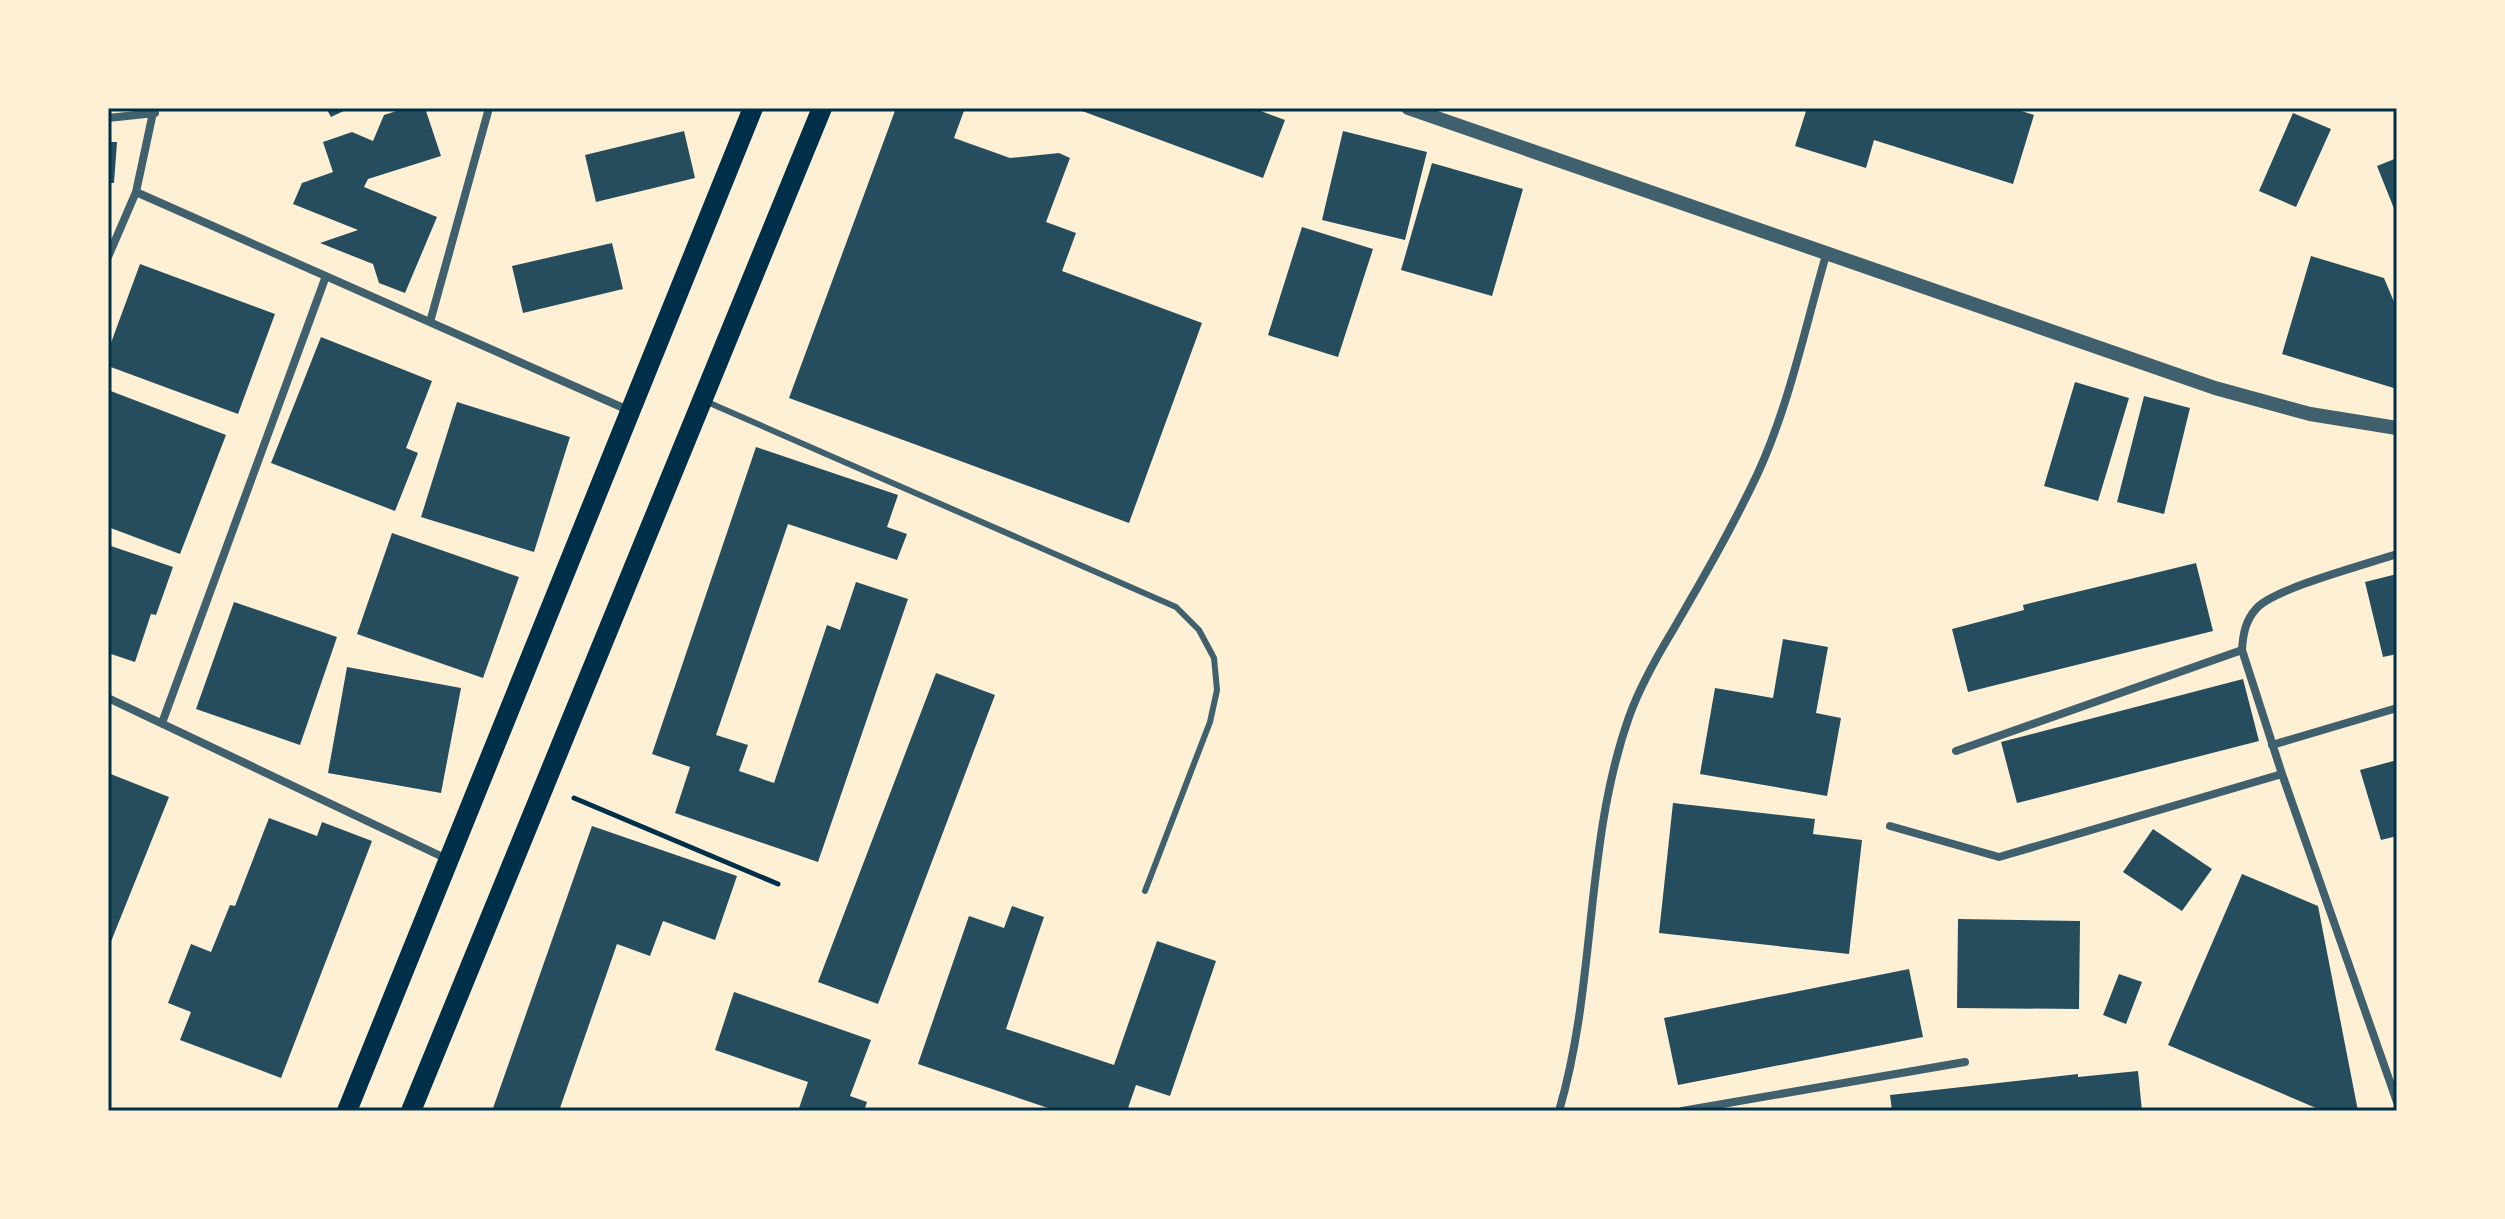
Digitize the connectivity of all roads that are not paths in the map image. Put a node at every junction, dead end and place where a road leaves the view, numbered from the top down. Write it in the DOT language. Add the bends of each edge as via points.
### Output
graph roads {
  1 [pos="489,108"];
  2 [pos="753,108"];
  3 [pos="822,108"];
  4 [pos="1408,108"];
  5 [pos="154,110"];
  6 [pos="108,118"];
  7 [pos="136,192"];
  8 [pos="1826,255"];
  9 [pos="108,257"];
  10 [pos="326,276"];
  11 [pos="430,322"];
  12 [pos="701,400"];
  13 [pos="629,411"];
  14 [pos="2397,428"];
  15 [pos="2397,554"];
  16 [pos="2242,650"];
  17 [pos="108,698"];
  18 [pos="2397,708"];
  19 [pos="162,723"];
  20 [pos="2272,745"];
  21 [pos="1956,751"];
  22 [pos="2282,774"];
  23 [pos="1890,826"];
  24 [pos="448,860"];
  25 [pos="1145,891"];
  26 [pos="1965,1062"];
  27 [pos="2397,1102"];
  28 [pos="347,1111"];
  29 [pos="411,1111"];
  30 [pos="1559,1111"];
  31 [pos="1682,1111"];
  1 -- 11 [label="street"];
  2 -- 13 [label="main road"];
  3 -- 12 [label="main road"];
  4 -- 8 [label="street"];
  5 -- 6 [label="street"];
  5 -- 7 [label="street"];
  7 -- 9 [label="street"];
  7 -- 10 [label="street"];
  8 -- 14 [label="street" via="2215,388 2310,414"];
  8 -- 30 [label="street" via="1758,474 1649,670 1619,749 1604,808 1577,1033"];
  10 -- 11 [label="street"];
  10 -- 19 [label="street"];
  11 -- 13 [label="street"];
  12 -- 25 [label="lane" via="1176,607 1199,630 1214,658 1217,690 1210,722"];
  12 -- 29 [label="main road"];
  13 -- 24 [label="main road"];
  15 -- 16 [label="street" via="2269,597 2248,620"];
  16 -- 20 [label="street"];
  16 -- 21 [label="street"];
  17 -- 19 [label="street"];
  18 -- 20 [label="street"];
  19 -- 24 [label="street"];
  20 -- 22 [label="street"];
  22 -- 23 [label="street" via="1999,857"];
  22 -- 27 [label="street"];
  24 -- 28 [label="main road"];
  26 -- 31 [label="street"];
}
